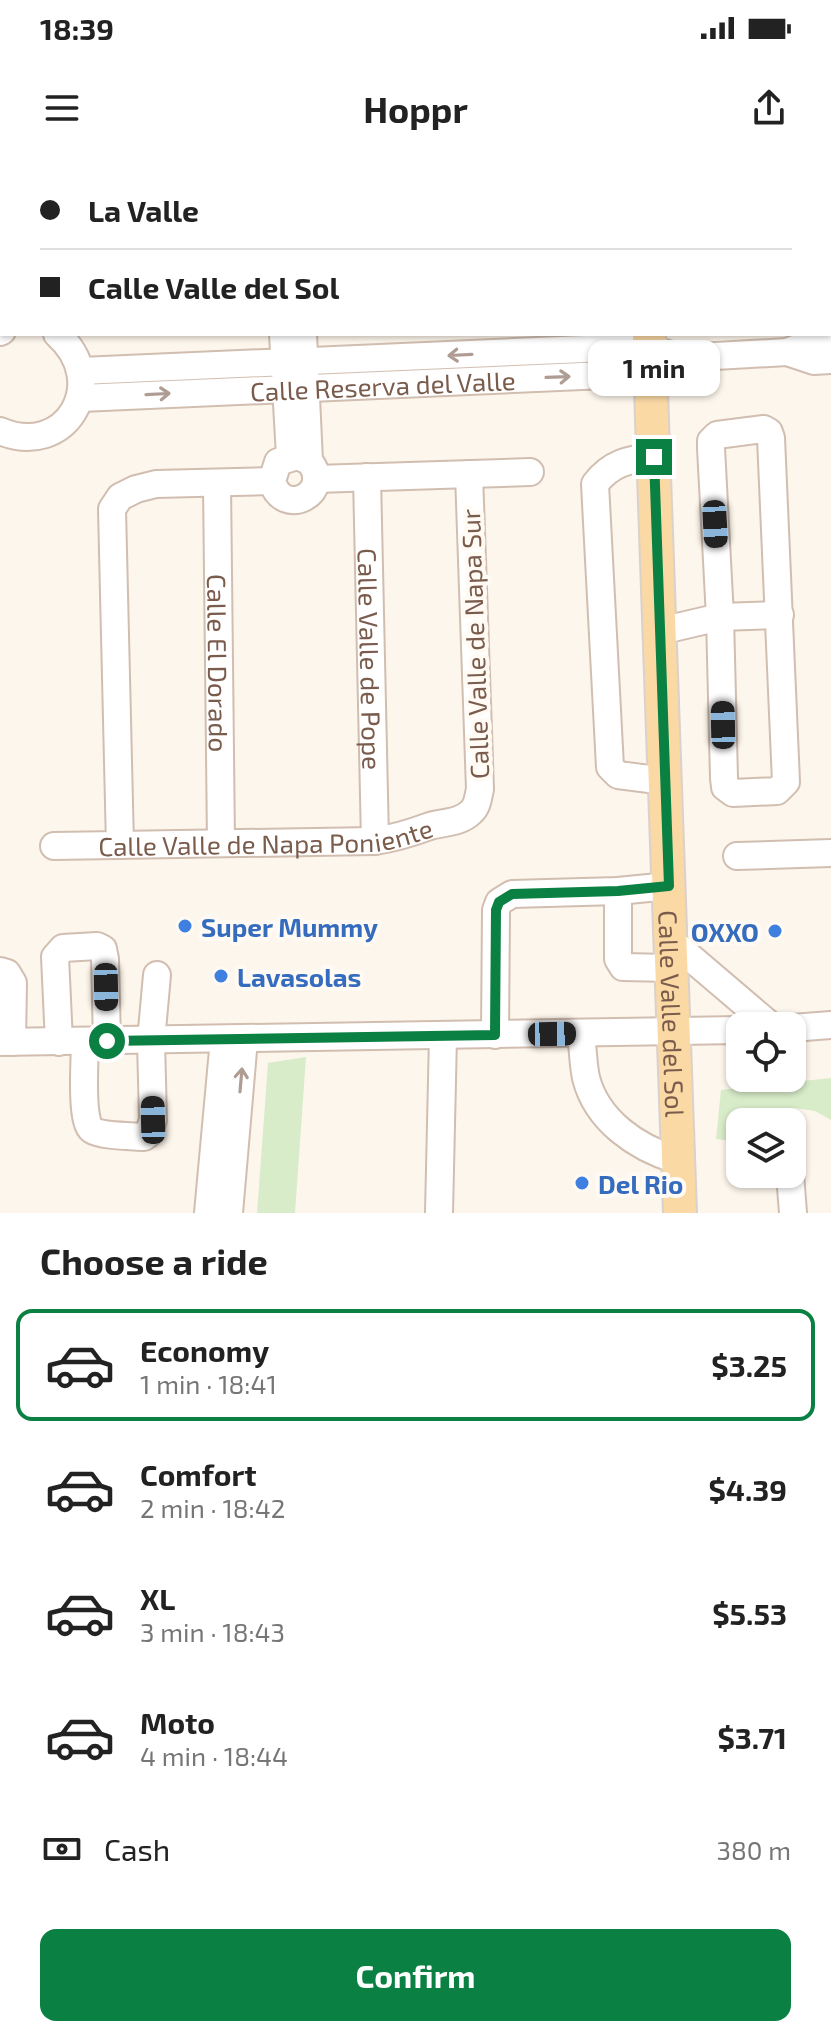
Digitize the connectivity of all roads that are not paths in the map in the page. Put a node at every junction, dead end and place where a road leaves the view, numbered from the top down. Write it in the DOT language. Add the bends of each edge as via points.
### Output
graph roads {
  1 [pos="59,336"];
  2 [pos="284,336"];
  3 [pos="303,336"];
  4 [pos="831,341"];
  5 [pos="787,352"];
  6 [pos="658,353"];
  7 [pos="831,360"];
  8 [pos="81,371"];
  9 [pos="295,375"];
  10 [pos="81,398"];
  11 [pos="0,431"];
  12 [pos="654,457"];
  13 [pos="305,465"];
  14 [pos="530,472"];
  15 [pos="469,474"];
  16 [pos="367,477"];
  17 [pos="272,481"];
  18 [pos="217,483"];
  19 [pos="780,615"];
  20 [pos="720,617"];
  21 [pos="660,631"];
  22 [pos="665,781"];
  23 [pos="472,812"];
  24 [pos="375,841"];
  25 [pos="221,843"];
  26 [pos="120,845"];
  27 [pos="54,846"];
  28 [pos="831,853"];
  29 [pos="737,856"];
  30 [pos="669,886"];
  31 [pos="618,891"];
  32 [pos="671,954"];
  33 [pos="0,971"];
  34 [pos="157,975"];
  35 [pos="752,1012"];
  36 [pos="831,1025"];
  37 [pos="806,1027"];
  38 [pos="726,1030"];
  39 [pos="673,1032"];
  40 [pos="581,1034"];
  41 [pos="495,1035"];
  42 [pos="443,1036"];
  43 [pos="234,1039"];
  44 [pos="96,1041"];
  45 [pos="151,1041"];
  46 [pos="6,1042"];
  47 [pos="59,1042"];
  48 [pos="677,1160"];
  49 [pos="222,1176"];
  50 [pos="791,1188"];
  51 [pos="208,1213"];
  52 [pos="229,1213"];
  53 [pos="439,1213"];
  54 [pos="680,1213"];
  55 [pos="793,1213"];
  1 -- 8 [label="street" via="79,360"];
  2 -- 9 [label="street"];
  3 -- 9 [label="street"];
  4 -- 5 [label="street, Calle Reserva del Valle"];
  5 -- 6 [label="street, Calle Reserva del Valle"];
  5 -- 7 [label="street, Calle Reserva del Valle" via="814,361"];
  6 -- 9 [label="street, Calle Reserva del Valle"];
  6 -- 12 [label="main road, Calle Valle del Sol"];
  8 -- 9 [label="street, Calle Reserva del Valle"];
  8 -- 10 [label="street"];
  10 -- 9 [label="street, Calle Reserva del Valle, one-way"];
  9 -- 13 [label="street"];
  10 -- 11 [label="street" via="61,426 45,434 27,437"];
  12 -- 21 [label="main road, Calle Valle del Sol"];
  12 -- 22 [label="street" via="626,460 605,471 595,484 610,767 618,775"];
  13 -- 16 [label="street"];
  13 -- 17 [label="street" via="278,462"];
  13 -- 17 [label="street" via="315,486 306,497 291,500 278,494"];
  14 -- 15 [label="street"];
  15 -- 16 [label="street"];
  15 -- 23 [label="street, Calle Valle de Napa Sur" via="480,789"];
  16 -- 24 [label="street, Calle Valle de Pope"];
  17 -- 18 [label="street"];
  18 -- 25 [label="street, Calle El Dorado"];
  18 -- 26 [label="street" via="156,484 120,497 112,509"];
  19 -- 20 [label="street"];
  19 -- 20 [label="street" via="786,782 777,791 733,793 724,778"];
  19 -- 20 [label="street" via="771,438 764,429 717,435 711,441"];
  20 -- 21 [label="street"];
  21 -- 22 [label="main road, Calle Valle del Sol"];
  22 -- 30 [label="main road, Calle Valle del Sol"];
  23 -- 24 [label="street, Calle Valle de Napa Poniente"];
  24 -- 25 [label="street, Calle Valle de Napa Poniente"];
  25 -- 26 [label="street, Calle Valle de Napa Poniente"];
  26 -- 27 [label="street, Calle Valle de Napa Poniente"];
  28 -- 29 [label="street"];
  30 -- 31 [label="street"];
  30 -- 32 [label="main road, Calle Valle del Sol"];
  31 -- 32 [label="street" via="618,959 623,967"];
  31 -- 41 [label="street" via="512,894 499,902"];
  32 -- 35 [label="street"];
  32 -- 39 [label="main road, Calle Valle del Sol"];
  33 -- 46 [label="street" via="13,983"];
  34 -- 45 [label="street"];
  36 -- 37 [label="street"];
  38 -- 39 [label="street"];
  39 -- 40 [label="street"];
  39 -- 48 [label="main road, Calle Valle del Sol"];
  40 -- 41 [label="street"];
  40 -- 48 [label="street" via="587,1080 609,1120 650,1152"];
  41 -- 42 [label="street"];
  42 -- 43 [label="street"];
  42 -- 53 [label="street"];
  43 -- 45 [label="street"];
  43 -- 49 [label="street"];
  44 -- 45 [label="street"];
  44 -- 45 [label="street" via="85,1113 88,1125 101,1133 144,1137 153,1120"];
  44 -- 47 [label="street"];
  44 -- 47 [label="street" via="105,959 97,946 63,948 55,957"];
  46 -- 47 [label="street"];
  48 -- 54 [label="main road, Calle Valle del Sol"];
  49 -- 51 [label="street"];
  49 -- 52 [label="street"];
  50 -- 55 [label="street"];
}
